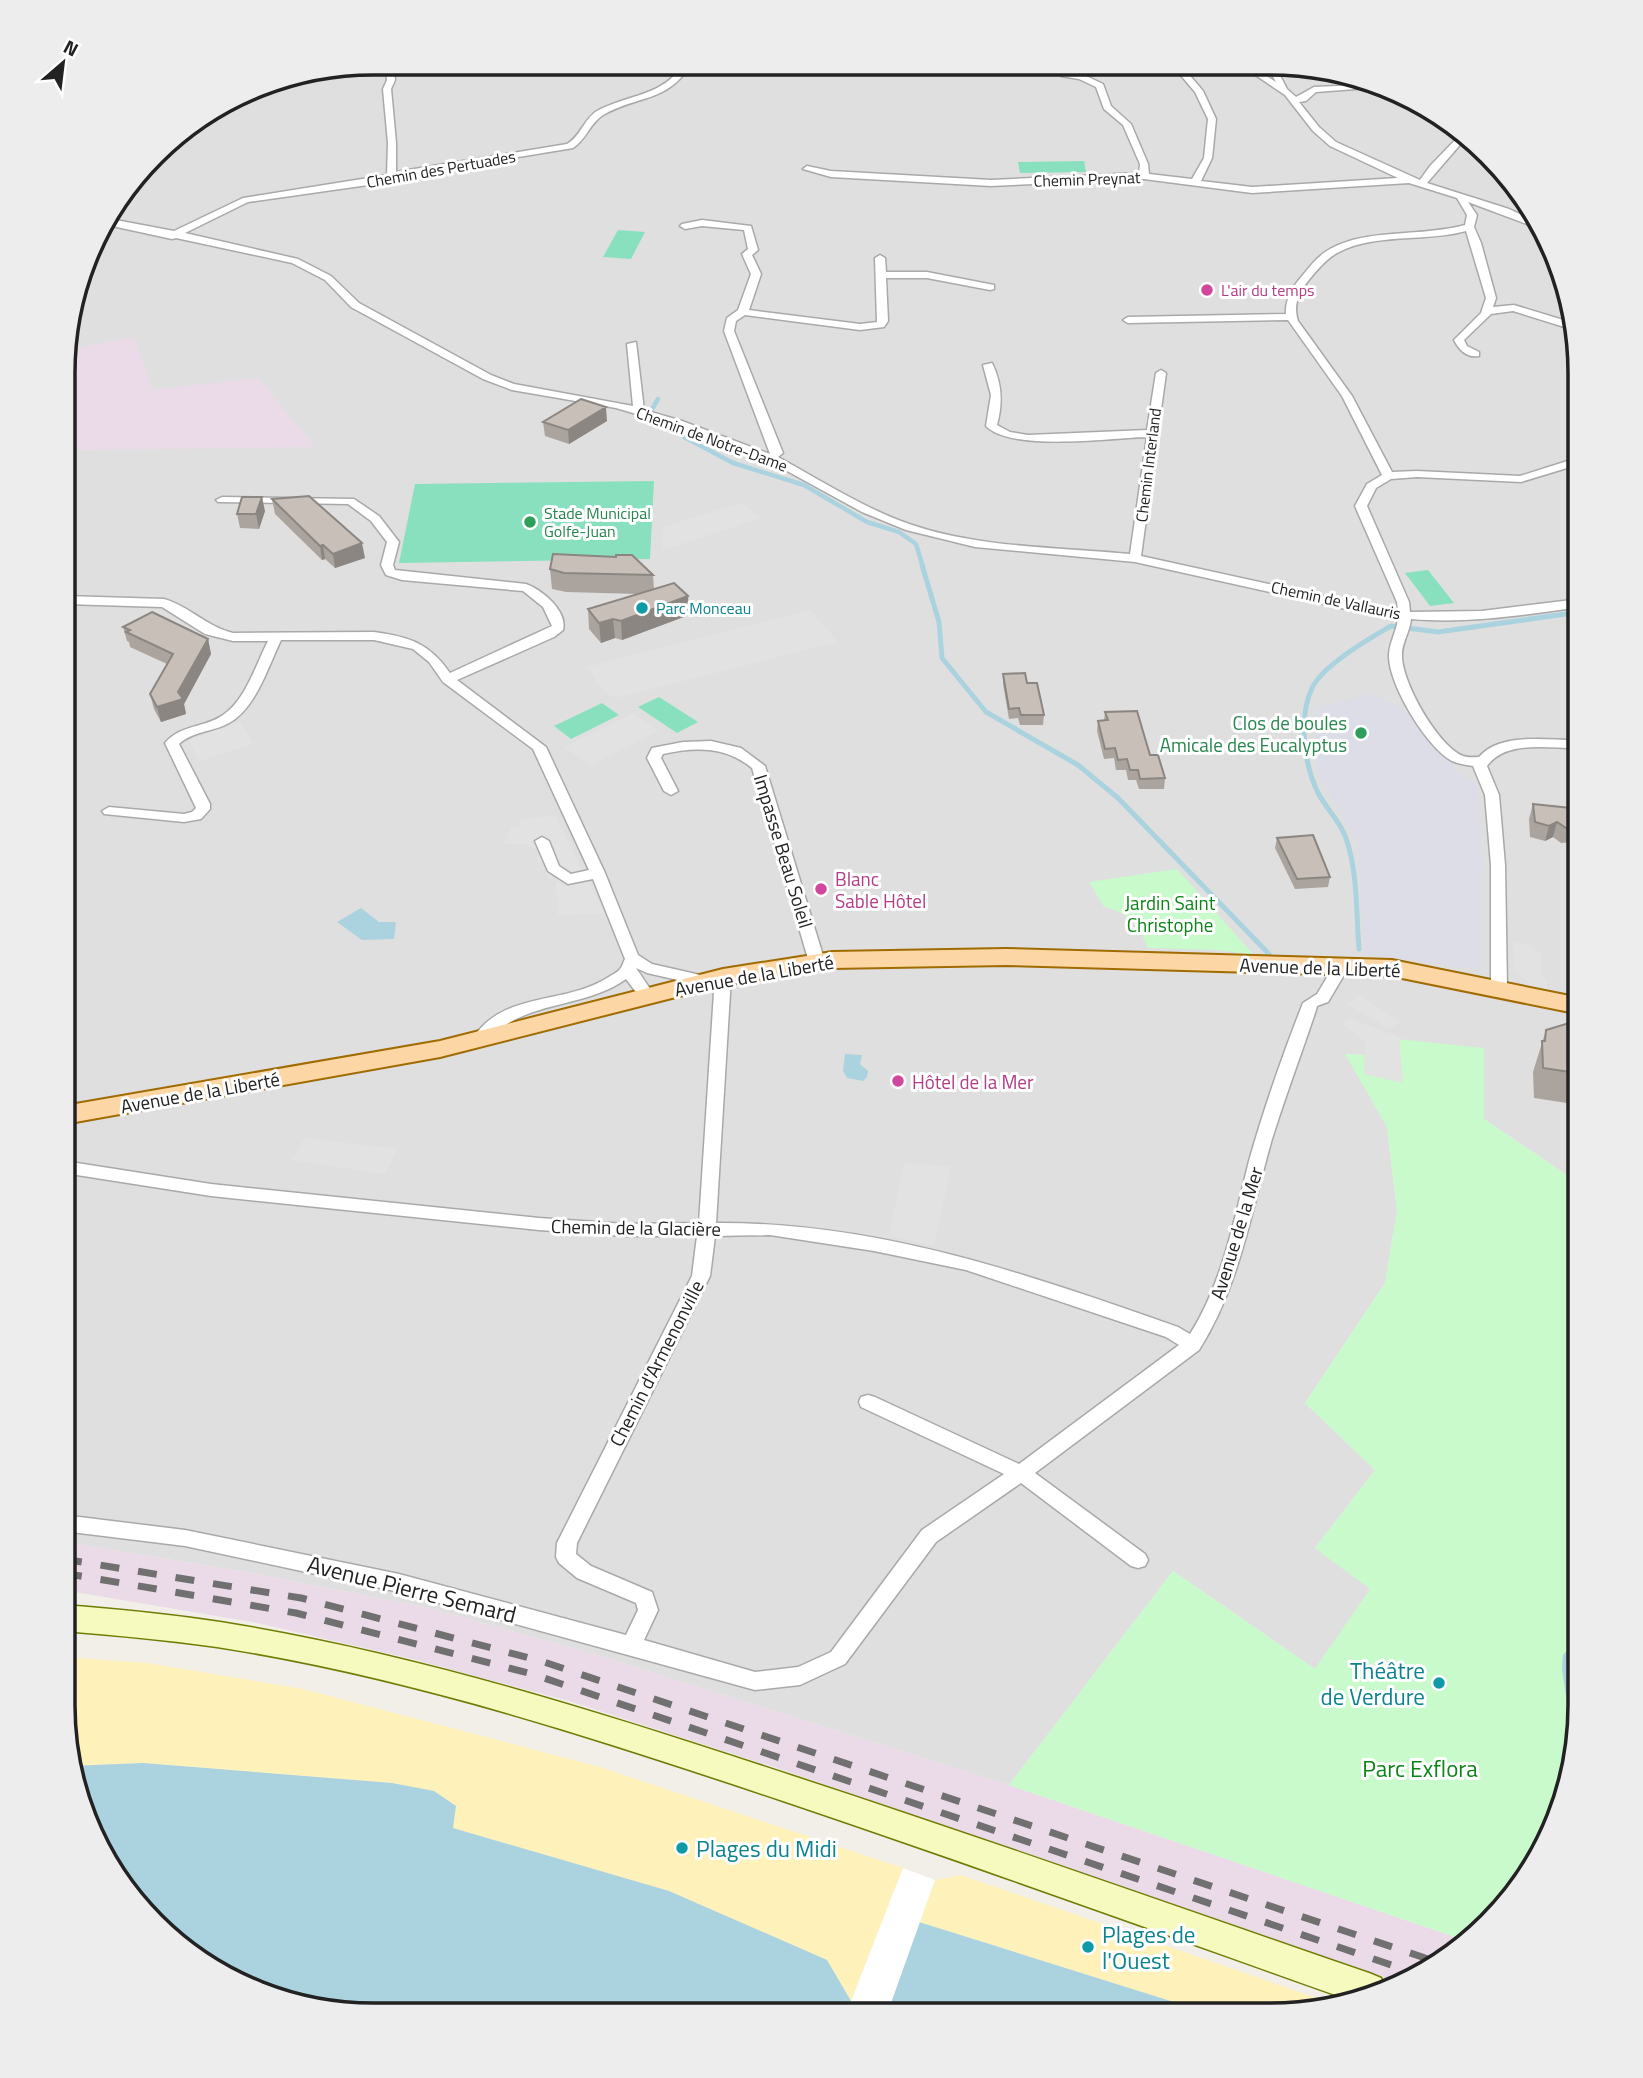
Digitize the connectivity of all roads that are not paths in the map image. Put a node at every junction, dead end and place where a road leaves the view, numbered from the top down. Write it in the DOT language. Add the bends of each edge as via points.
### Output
graph roads {
  1 [pos="391,75"];
  2 [pos="679,75"];
  3 [pos="1070,75"];
  4 [pos="1185,75"];
  5 [pos="1260,75"];
  6 [pos="1277,75"];
  7 [pos="1355,88"];
  8 [pos="1290,97"];
  9 [pos="1457,142"];
  10 [pos="1433,168"];
  11 [pos="807,169"];
  12 [pos="1144,176"];
  13 [pos="391,177"];
  14 [pos="1405,178"];
  15 [pos="1196,183"];
  16 [pos="1422,184"];
  17 [pos="1460,197"];
  18 [pos="1506,211"];
  19 [pos="1472,215"];
  20 [pos="1525,220"];
  21 [pos="115,224"];
  22 [pos="685,226"];
  23 [pos="1469,227"];
  24 [pos="172,236"];
  25 [pos="880,258"];
  26 [pos="881,275"];
  27 [pos="990,287"];
  28 [pos="1490,298"];
  29 [pos="1514,308"];
  30 [pos="1489,311"];
  31 [pos="743,312"];
  32 [pos="1292,317"];
  33 [pos="1128,320"];
  34 [pos="1563,324"];
  35 [pos="632,344"];
  36 [pos="1475,354"];
  37 [pos="988,365"];
  38 [pos="1161,373"];
  39 [pos="639,412"];
  40 [pos="1152,433"];
  41 [pos="771,458"];
  42 [pos="1568,464"];
  43 [pos="1388,476"];
  44 [pos="222,500"];
  45 [pos="1135,558"];
  46 [pos="75,600"];
  47 [pos="1568,605"];
  48 [pos="1404,624"];
  49 [pos="276,637"];
  50 [pos="448,679"];
  51 [pos="1568,744"];
  52 [pos="1482,761"];
  53 [pos="671,791"];
  54 [pos="109,811"];
  55 [pos="542,841"];
  56 [pos="598,873"];
  57 [pos="817,962"];
  58 [pos="630,964"];
  59 [pos="1342,965"];
  60 [pos="647,968"];
  61 [pos="713,979"];
  62 [pos="1499,989"];
  63 [pos="646,996"];
  64 [pos="1568,1003"];
  65 [pos="481,1038"];
  66 [pos="75,1113"];
  67 [pos="75,1169"];
  68 [pos="707,1229"];
  69 [pos="1193,1345"];
  70 [pos="868,1402"];
  71 [pos="1021,1473"];
  72 [pos="75,1524"];
  73 [pos="1138,1560"];
  74 [pos="75,1619"];
  75 [pos="631,1645"];
  76 [pos="755,1681"];
  77 [pos="1363,1988"];
  1 -- 13 [label="street" via="387,89"];
  2 -- 13 [label="street, Chemin des Pertuades" via="673,84 598,115 579,142 570,146"];
  3 -- 12 [label="street" via="1100,86 1107,107 1127,124 1144,164"];
  4 -- 15 [label="street" via="1199,91 1212,119 1207,131 1208,159"];
  5 -- 8 [label="street"];
  6 -- 8 [label="street"];
  7 -- 8 [label="street" via="1314,90 1303,99"];
  8 -- 14 [label="street" via="1333,144"];
  9 -- 10 [label="street"];
  10 -- 14 [label="street"];
  10 -- 16 [label="street"];
  11 -- 12 [label="street, Chemin Preynat" via="991,183"];
  12 -- 15 [label="street, Chemin Preynat"];
  13 -- 24 [label="street, Chemin des Pertuades" via="246,200"];
  14 -- 15 [label="street, Chemin Preynat" via="1252,190"];
  14 -- 16 [label="street"];
  16 -- 17 [label="street"];
  17 -- 18 [label="street"];
  17 -- 19 [label="street"];
  18 -- 19 [label="street"];
  18 -- 20 [label="street"];
  19 -- 23 [label="street"];
  21 -- 24 [label="street, Chemin de Notre-Dame"];
  22 -- 31 [label="street" via="702,223 748,228 753,250 747,254 756,274"];
  23 -- 28 [label="street"];
  23 -- 32 [label="street" via="1340,247 1323,259 1294,294 1289,310"];
  24 -- 39 [label="street, Chemin de Notre-Dame" via="232,245 310,267 355,305 512,387"];
  25 -- 26 [label="street"];
  26 -- 27 [label="street" via="927,275"];
  26 -- 31 [label="street" via="883,321 874,327"];
  28 -- 29 [label="street"];
  28 -- 30 [label="street"];
  29 -- 30 [label="street"];
  29 -- 34 [label="street"];
  30 -- 36 [label="street" via="1459,341"];
  31 -- 41 [label="street" via="731,320 729,331 777,453"];
  32 -- 33 [label="street"];
  32 -- 43 [label="street" via="1347,396"];
  35 -- 39 [label="street"];
  37 -- 40 [label="street" via="997,388 991,426 999,432 1018,438"];
  38 -- 40 [label="street, Chemin Interland"];
  39 -- 41 [label="street, Chemin de Notre-Dame"];
  40 -- 45 [label="street, Chemin Interland"];
  41 -- 45 [label="street, Chemin de Notre-Dame" via="866,510 910,528 975,543"];
  42 -- 43 [label="street" via="1521,479"];
  43 -- 48 [label="street" via="1371,486 1361,506 1403,602"];
  44 -- 50 [label="street" via="350,501 388,531 393,541 387,565 390,572 527,589 538,594 558,620 559,627 550,634"];
  45 -- 48 [label="street, Chemin de Vallauris" via="1368,610"];
  46 -- 49 [label="street" via="164,603 209,631 233,637"];
  47 -- 48 [label="street, Chemin de Vallauris"];
  48 -- 52 [label="street" via="1395,654 1398,675 1421,716 1454,757"];
  49 -- 50 [label="street" via="395,639 417,646"];
  49 -- 54 [label="street" via="237,710 219,723 178,736 172,743 203,809 184,818"];
  50 -- 56 [label="street" via="539,747"];
  51 -- 52 [label="street" via="1507,746"];
  52 -- 62 [label="street" via="1492,795 1498,864"];
  53 -- 57 [label="street, Impasse Beau Soleil" via="654,758 657,751 683,745 715,746 735,749 758,766"];
  55 -- 56 [label="street" via="553,868 568,878"];
  56 -- 58 [label="street"];
  57 -- 59 [label="main road, Avenue de la Liberté" via="1006,957"];
  57 -- 61 [label="main road, Avenue de la Liberté"];
  58 -- 60 [label="street"];
  58 -- 63 [label="street"];
  58 -- 65 [label="street" via="604,986 505,1016 486,1028"];
  59 -- 62 [label="main road, Avenue de la Liberté" via="1417,971"];
  59 -- 69 [label="street, Avenue de la Mer" via="1323,998 1311,1003 1264,1138 1233,1256 1205,1329"];
  60 -- 61 [label="street"];
  60 -- 63 [label="street"];
  61 -- 63 [label="main road, Avenue de la Liberté"];
  61 -- 68 [label="street, Chemin d'Armenonville"];
  62 -- 64 [label="main road, Avenue de la Liberté"];
  63 -- 65 [label="main road, Avenue de la Liberté"];
  65 -- 66 [label="main road, Avenue de la Liberté" via="355,1065"];
  67 -- 68 [label="street, Chemin de la Glacière" via="211,1191 471,1218 625,1230"];
  68 -- 69 [label="street, Chemin de la Glacière" via="770,1229 966,1263 1172,1332"];
  68 -- 75 [label="street, Chemin d'Armenonville" via="701,1276 567,1543 566,1557 578,1570 645,1598 648,1610"];
  69 -- 71 [label="street, Avenue de la Mer"];
  70 -- 71 [label="street"];
  71 -- 73 [label="street"];
  71 -- 76 [label="street, Avenue de la Mer" via="929,1535 838,1658 800,1676"];
  72 -- 75 [label="street, Avenue Pierre Semard" via="185,1538 372,1578"];
  74 -- 77 [label="main road" via="265,1642 395,1669 519,1703 776,1784"];
  75 -- 76 [label="street, Avenue Pierre Semard"];
}
